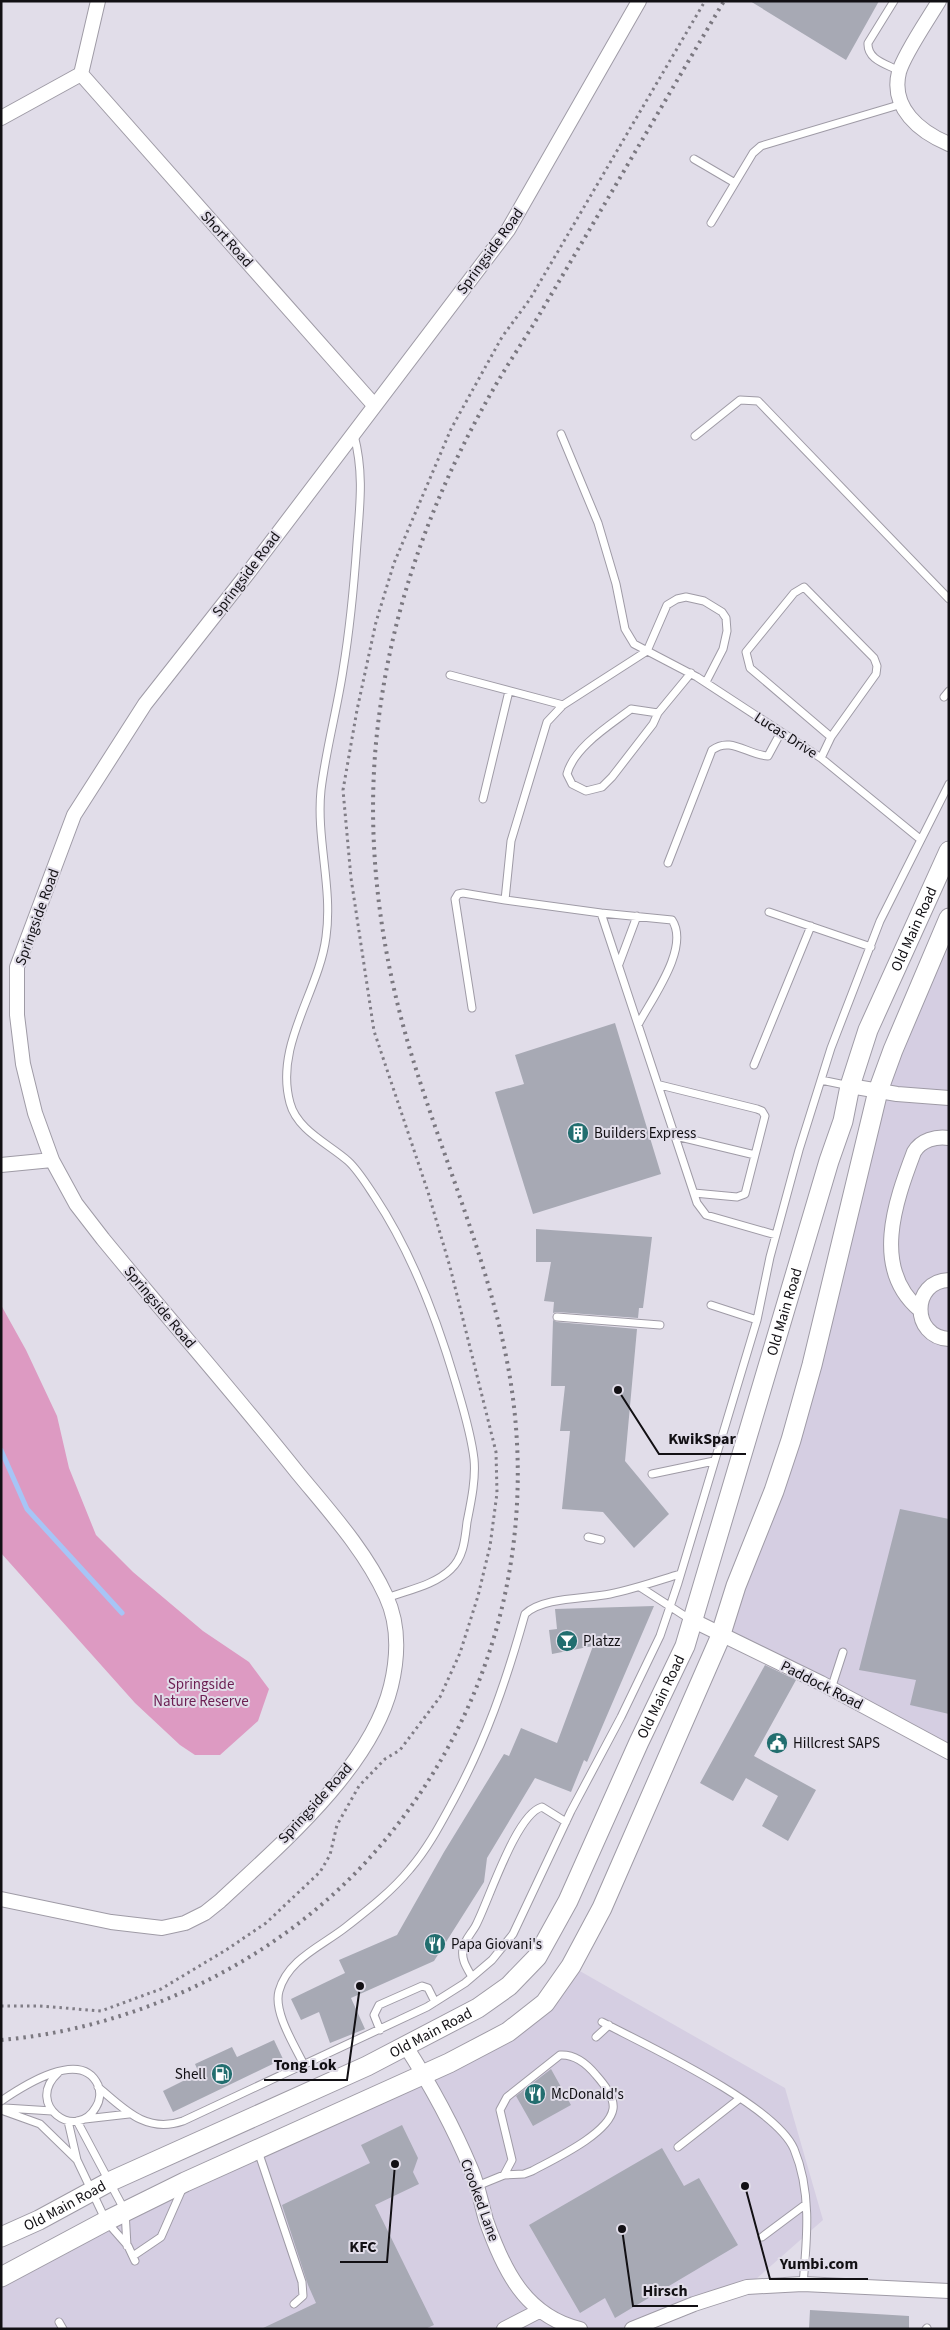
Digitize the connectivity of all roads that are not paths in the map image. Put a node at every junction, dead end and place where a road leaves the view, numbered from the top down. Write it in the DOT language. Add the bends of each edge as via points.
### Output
graph roads {
  1 [pos="98,1"];
  2 [pos="639,1"];
  3 [pos="894,1"];
  4 [pos="939,1"];
  5 [pos="899,71"];
  6 [pos="81,74"];
  7 [pos="902,104"];
  8 [pos="1,118"];
  9 [pos="949,144"];
  10 [pos="694,159"];
  11 [pos="735,183"];
  12 [pos="712,223"];
  13 [pos="374,405"];
  14 [pos="353,432"];
  15 [pos="560,434"];
  16 [pos="695,436"];
  17 [pos="949,599"];
  18 [pos="644,650"];
  19 [pos="691,673"];
  20 [pos="450,675"];
  21 [pos="706,682"];
  22 [pos="509,691"];
  23 [pos="563,705"];
  24 [pos="658,713"];
  25 [pos="781,732"];
  26 [pos="832,737"];
  27 [pos="821,758"];
  28 [pos="949,784"];
  29 [pos="483,799"];
  30 [pos="920,839"];
  31 [pos="949,851"];
  32 [pos="668,863"];
  33 [pos="505,900"];
  34 [pos="769,912"];
  35 [pos="601,913"];
  36 [pos="637,916"];
  37 [pos="949,918"];
  38 [pos="811,926"];
  39 [pos="870,947"];
  40 [pos="619,965"];
  41 [pos="472,1008"];
  42 [pos="639,1023"];
  43 [pos="754,1066"];
  44 [pos="821,1080"];
  45 [pos="660,1085"];
  46 [pos="850,1086"];
  47 [pos="878,1091"];
  48 [pos="949,1098"];
  49 [pos="676,1136"];
  50 [pos="949,1138"];
  51 [pos="755,1155"];
  52 [pos="52,1160"];
  53 [pos="1,1166"];
  54 [pos="694,1193"];
  55 [pos="776,1235"];
  56 [pos="949,1280"];
  57 [pos="711,1305"];
  58 [pos="920,1310"];
  59 [pos="557,1317"];
  60 [pos="757,1320"];
  61 [pos="660,1325"];
  62 [pos="949,1339"];
  63 [pos="714,1460"];
  64 [pos="652,1474"];
  65 [pos="588,1537"];
  66 [pos="601,1540"];
  67 [pos="680,1574"];
  68 [pos="640,1588"];
  69 [pos="387,1598"];
  70 [pos="670,1606"];
  71 [pos="694,1621"];
  72 [pos="721,1634"];
  73 [pos="843,1652"];
  74 [pos="831,1689"];
  75 [pos="949,1752"];
  76 [pos="566,1822"];
  77 [pos="1,1899"];
  78 [pos="472,1977"];
  79 [pos="435,2002"];
  80 [pos="380,2030"];
  81 [pos="596,2036"];
  82 [pos="405,2045"];
  83 [pos="304,2065"];
  84 [pos="58,2073"];
  85 [pos="425,2075"];
  86 [pos="98,2087"];
  87 [pos="739,2099"];
  88 [pos="1,2101"];
  89 [pos="1,2109"];
  90 [pos="52,2111"];
  91 [pos="129,2114"];
  92 [pos="81,2120"];
  93 [pos="68,2121"];
  94 [pos="678,2147"];
  95 [pos="258,2150"];
  96 [pos="77,2160"];
  97 [pos="504,2175"];
  98 [pos="109,2182"];
  99 [pos="185,2182"];
  100 [pos="476,2186"];
  101 [pos="91,2191"];
  102 [pos="806,2204"];
  103 [pos="125,2211"];
  104 [pos="106,2221"];
  105 [pos="1,2237"];
  106 [pos="762,2237"];
  107 [pos="128,2246"];
  108 [pos="1,2277"];
  109 [pos="803,2284"];
  110 [pos="949,2290"];
  111 [pos="294,2304"];
  112 [pos="539,2310"];
  113 [pos="577,2328"];
  114 [pos="504,2329"];
  115 [pos="632,2329"];
  1 -- 6 [label="street"];
  2 -- 13 [label="street, Springside Road" via="508,230"];
  3 -- 5 [label="lane" via="868,48 875,59"];
  4 -- 5 [label="street"];
  5 -- 7 [label="street"];
  6 -- 8 [label="street"];
  6 -- 13 [label="street, Short Road"];
  7 -- 9 [label="street" via="917,126"];
  7 -- 11 [label="lane" via="761,146 753,152"];
  10 -- 11 [label="lane"];
  11 -- 12 [label="lane"];
  13 -- 14 [label="street, Springside Road"];
  14 -- 52 [label="street, Springside Road" via="146,704 74,815 17,967 17,1015 23,1064 35,1113"];
  14 -- 69 [label="lane" via="360,459 361,494 351,618 321,792 328,898 326,938 292,1039 287,1089 294,1114 350,1163 402,1242 443,1340 463,1406 474,1461 461,1556 452,1569 437,1579"];
  15 -- 18 [label="lane" via="598,523 625,629 634,644"];
  16 -- 17 [label="lane" via="740,400 758,401"];
  18 -- 19 [label="lane, Lucas Drive"];
  18 -- 21 [label="lane" via="669,603 686,597 712,604 726,618 728,631 723,649"];
  18 -- 23 [label="lane"];
  19 -- 21 [label="lane, Lucas Drive"];
  19 -- 24 [label="lane"];
  20 -- 22 [label="lane"];
  21 -- 25 [label="lane, Lucas Drive"];
  22 -- 23 [label="lane"];
  22 -- 29 [label="lane"];
  23 -- 33 [label="lane" via="547,722 529,776 511,841"];
  24 -- 24 [label="lane" via="631,709 582,748 569,766 567,774 572,784 586,791 602,787 629,757"];
  25 -- 27 [label="lane, Lucas Drive"];
  25 -- 32 [label="lane" via="768,756 759,756 726,743 712,750"];
  26 -- 26 [label="lane" via="876,674 877,666 874,658 804,587 794,592 746,652 747,660 750,668"];
  26 -- 27 [label="lane"];
  27 -- 30 [label="lane, Lucas Drive"];
  28 -- 30 [label="lane"];
  30 -- 39 [label="lane"];
  31 -- 46 [label="main road, Old Main Road" via="868,1030"];
  33 -- 35 [label="lane"];
  33 -- 41 [label="lane" via="463,892 455,899"];
  34 -- 38 [label="lane"];
  35 -- 36 [label="lane"];
  35 -- 40 [label="lane"];
  36 -- 40 [label="lane"];
  36 -- 42 [label="lane" via="672,920 677,927 678,938 675,956"];
  37 -- 47 [label="main road, Old Main Road"];
  38 -- 39 [label="lane"];
  38 -- 43 [label="lane"];
  39 -- 44 [label="lane"];
  40 -- 42 [label="lane"];
  42 -- 45 [label="lane"];
  44 -- 46 [label="lane"];
  44 -- 55 [label="lane" via="798,1150"];
  45 -- 49 [label="lane"];
  45 -- 51 [label="lane" via="762,1111 764,1123"];
  46 -- 47 [label="street"];
  46 -- 71 [label="main road, Old Main Road" via="843,1121"];
  47 -- 48 [label="street"];
  47 -- 72 [label="main road, Old Main Road" via="791,1440"];
  49 -- 51 [label="lane"];
  49 -- 54 [label="lane"];
  50 -- 58 [label="street" via="932,1138 917,1146 901,1191 890,1242 891,1259 903,1292"];
  51 -- 54 [label="lane" via="745,1194 737,1197"];
  52 -- 53 [label="street"];
  52 -- 69 [label="street, Springside Road" via="76,1204 103,1239 344,1529"];
  54 -- 55 [label="lane" via="706,1215"];
  55 -- 60 [label="lane"];
  56 -- 58 [label="street" via="929,1287 920,1302"];
  57 -- 60 [label="lane"];
  58 -- 62 [label="street" via="925,1326 931,1332"];
  59 -- 61 [label="lane"];
  60 -- 63 [label="lane"];
  63 -- 64 [label="lane"];
  63 -- 67 [label="lane"];
  65 -- 66 [label="lane"];
  67 -- 68 [label="lane"];
  67 -- 70 [label="lane"];
  68 -- 70 [label="lane"];
  68 -- 83 [label="lane" via="549,1603 525,1614 510,1668 476,1758 433,1840 389,1892 305,1956 281,1984 277,2006"];
  69 -- 77 [label="street, Springside Road" via="396,1635 396,1653 391,1686 373,1730 347,1770 307,1816 212,1907 185,1924 162,1928 112,1922"];
  70 -- 71 [label="lane"];
  70 -- 76 [label="lane" via="660,1636 621,1717"];
  71 -- 72 [label="street, Paddock Road"];
  71 -- 82 [label="main road, Old Main Road" via="568,1901 537,1957 509,1986 478,2008"];
  72 -- 74 [label="street, Paddock Road"];
  72 -- 85 [label="main road, Old Main Road" via="602,1908 571,1966 545,2003 508,2032"];
  73 -- 74 [label="lane"];
  74 -- 75 [label="street, Paddock Road"];
  76 -- 78 [label="lane" via="514,1934"];
  76 -- 78 [label="lane" via="542,1807 533,1811 523,1824 464,1946 463,1961"];
  78 -- 79 [label="lane"];
  79 -- 80 [label="lane"];
  79 -- 80 [label="lane" via="428,1988 422,1986 379,2005 374,2015"];
  80 -- 83 [label="lane"];
  81 -- 87 [label="lane" via="605,2024"];
  82 -- 85 [label="street, Crooked Lane"];
  82 -- 98 [label="main road, Old Main Road" via="367,2066"];
  83 -- 91 [label="lane" via="169,2126 157,2126"];
  84 -- 86 [label="lane" via="69,2068 81,2070 92,2076"];
  84 -- 88 [label="lane" via="38,2080"];
  84 -- 90 [label="lane" via="46,2091"];
  85 -- 95 [label="main road, Old Main Road"];
  85 -- 100 [label="street, Crooked Lane"];
  86 -- 91 [label="lane"];
  86 -- 92 [label="lane" via="97,2106 92,2114"];
  87 -- 94 [label="lane"];
  87 -- 102 [label="lane" via="782,2130 794,2148"];
  89 -- 90 [label="lane"];
  89 -- 96 [label="lane" via="40,2124"];
  90 -- 93 [label="lane"];
  91 -- 92 [label="lane"];
  92 -- 93 [label="lane"];
  92 -- 98 [label="lane"];
  93 -- 96 [label="lane"];
  95 -- 99 [label="main road, Old Main Road"];
  95 -- 111 [label="lane" via="302,2282 303,2296"];
  96 -- 101 [label="lane"];
  97 -- 97 [label="lane" via="512,2160 500,2110 507,2097 560,2055 566,2054 582,2061 611,2096 614,2107 607,2122 576,2146 532,2171"];
  97 -- 100 [label="lane"];
  98 -- 101 [label="main road, Old Main Road"];
  98 -- 103 [label="lane"];
  99 -- 103 [label="main road, Old Main Road"];
  99 -- 107 [label="lane" via="161,2237 134,2259"];
  100 -- 112 [label="street, Crooked Lane" via="486,2221 507,2270 526,2298"];
  101 -- 104 [label="lane"];
  101 -- 105 [label="main road, Old Main Road"];
  102 -- 106 [label="lane"];
  102 -- 109 [label="lane" via="808,2227"];
  103 -- 104 [label="main road, Old Main Road"];
  103 -- 107 [label="lane"];
  104 -- 107 [label="lane"];
  104 -- 108 [label="main road, Old Main Road"];
  109 -- 110 [label="street"];
  109 -- 115 [label="street" via="747,2286"];
  112 -- 113 [label="street, Crooked Lane" via="556,2322"];
  112 -- 114 [label="street"];
}
